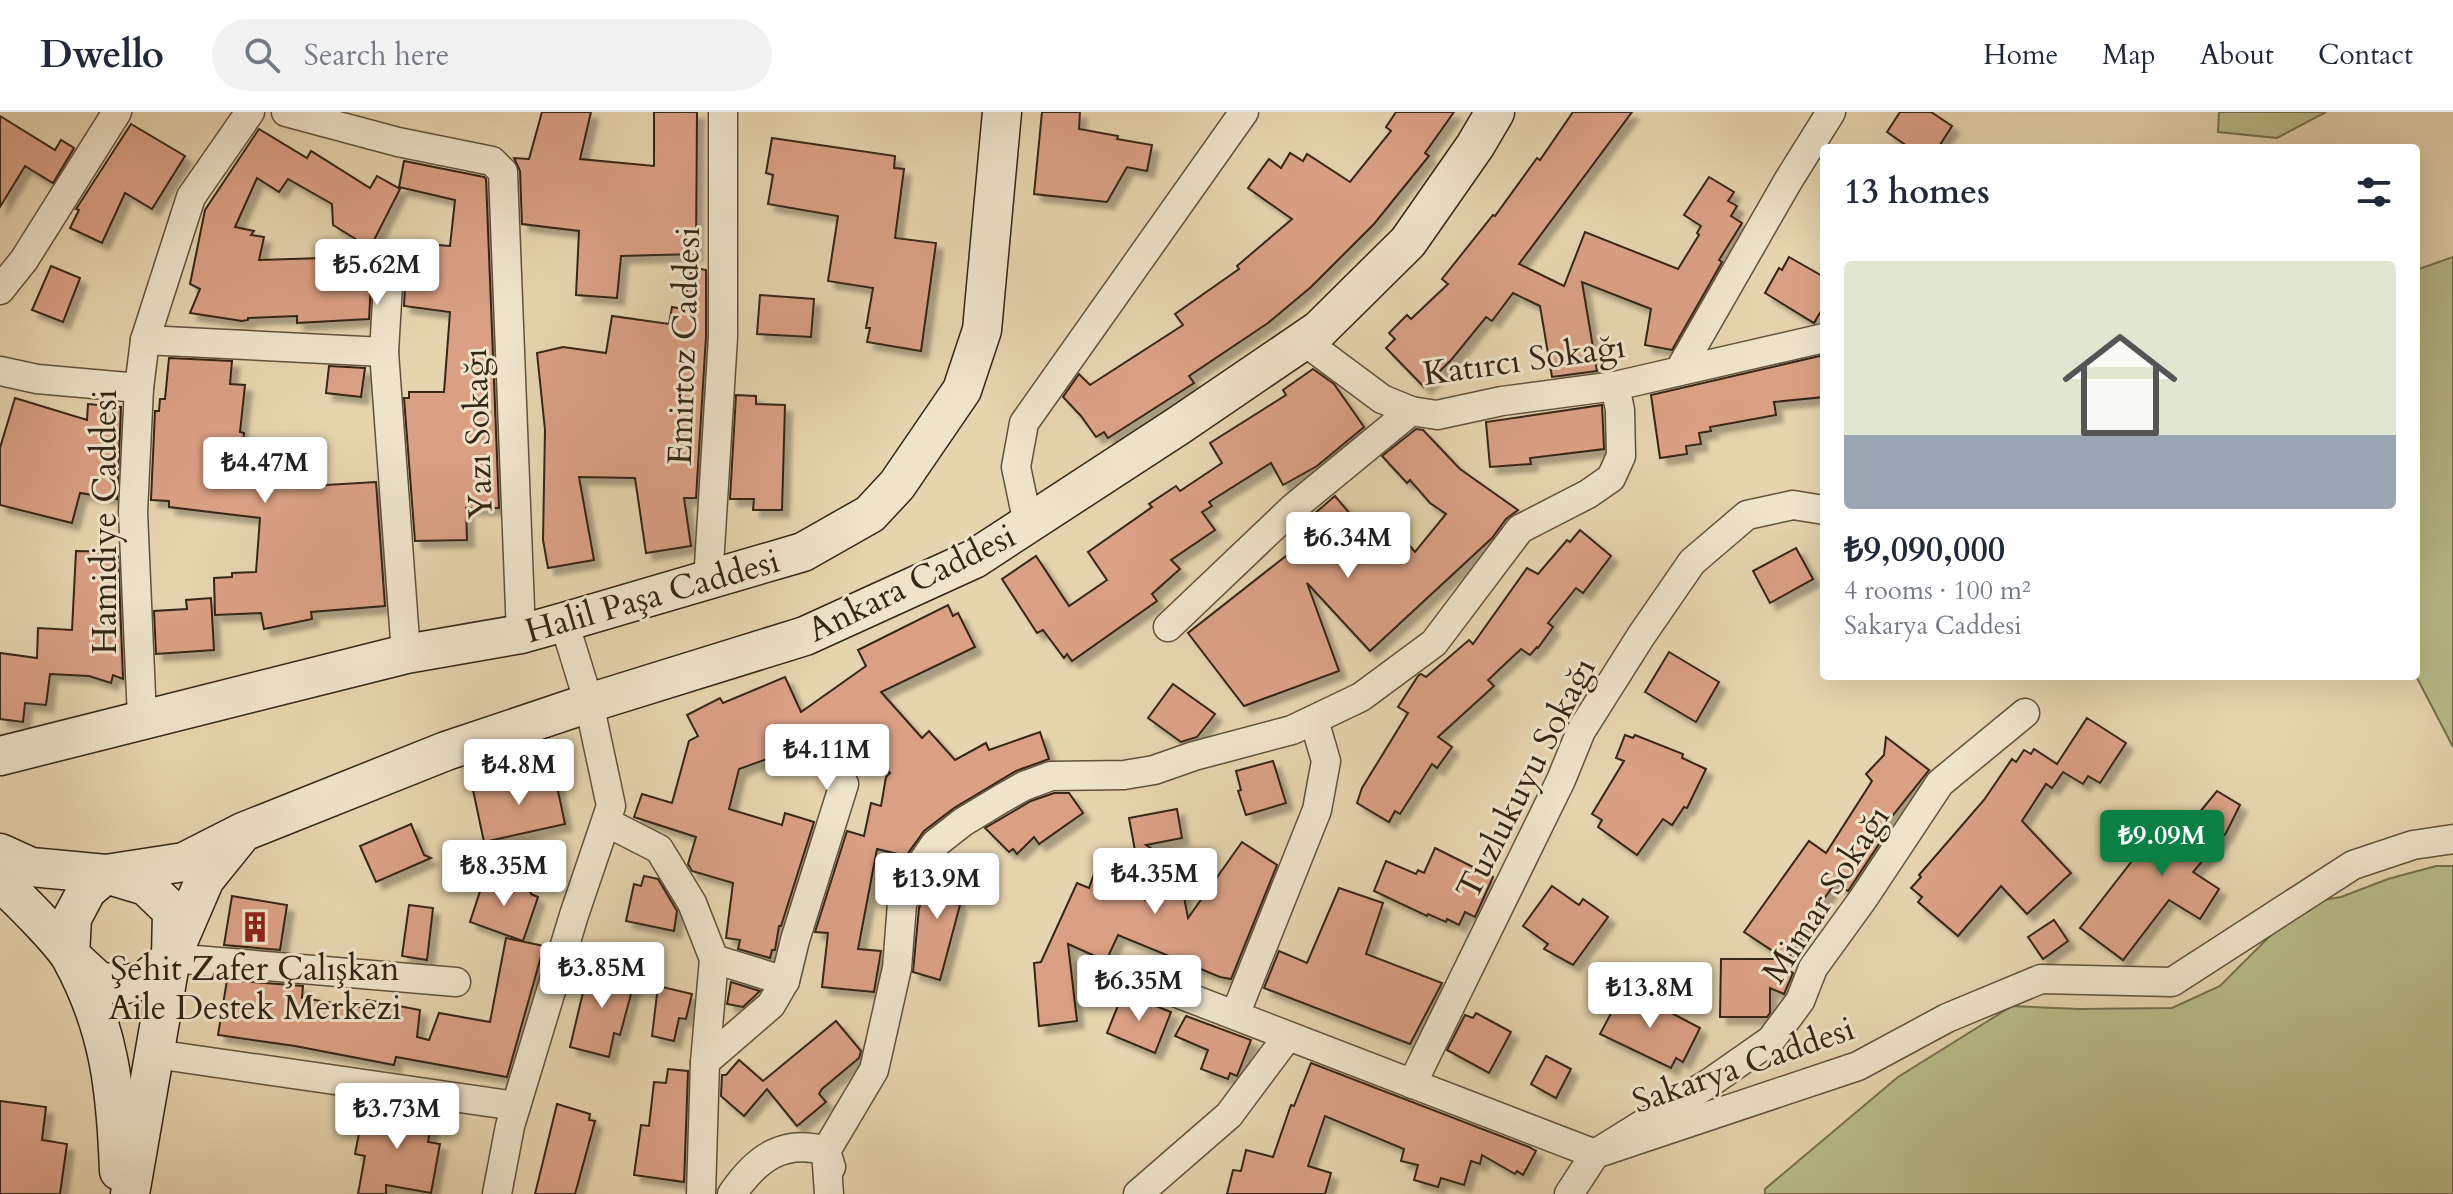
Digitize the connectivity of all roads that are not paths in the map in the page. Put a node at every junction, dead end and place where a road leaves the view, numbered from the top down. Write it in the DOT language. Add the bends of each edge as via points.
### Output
graph roads {
  1 [pos="117,112"];
  2 [pos="250,112"];
  3 [pos="286,112"];
  4 [pos="723,112"];
  5 [pos="1002,112"];
  6 [pos="1244,112"];
  7 [pos="1495,112"];
  8 [pos="1831,112"];
  9 [pos="389,268"];
  10 [pos="0,290"];
  11 [pos="1820,339"];
  12 [pos="145,340"];
  13 [pos="1304,341"];
  14 [pos="384,352"];
  15 [pos="0,371"];
  16 [pos="1679,371"];
  17 [pos="1615,386"];
  18 [pos="139,388"];
  19 [pos="1411,411"];
  20 [pos="1820,509"];
  21 [pos="1028,524"];
  22 [pos="708,582"];
  23 [pos="564,622"];
  24 [pos="1168,627"];
  25 [pos="521,634"];
  26 [pos="406,654"];
  27 [pos="589,703"];
  28 [pos="2025,713"];
  29 [pos="142,718"];
  30 [pos="1314,720"];
  31 [pos="0,756"];
  32 [pos="844,784"];
  33 [pos="606,822"];
  34 [pos="243,832"];
  35 [pos="2453,839"];
  36 [pos="0,853"];
  37 [pos="106,874"];
  38 [pos="0,882"];
  39 [pos="70,955"];
  40 [pos="171,958"];
  41 [pos="714,959"];
  42 [pos="1133,976"];
  43 [pos="785,981"];
  44 [pos="456,982"];
  45 [pos="1235,1015"];
  46 [pos="1288,1036"];
  47 [pos="155,1054"];
  48 [pos="705,1062"];
  49 [pos="1412,1084"];
  50 [pos="516,1106"];
  51 [pos="826,1151"];
  52 [pos="1595,1154"];
  53 [pos="120,1194"];
  54 [pos="130,1194"];
  55 [pos="497,1194"];
  56 [pos="701,1194"];
  57 [pos="732,1194"];
  58 [pos="829,1194"];
  59 [pos="841,1194"];
  60 [pos="1138,1194"];
  61 [pos="1569,1194"];
  1 -- 10 [label="street"];
  2 -- 12 [label="street, Hamidiye Caddesi" via="191,197"];
  3 -- 25 [label="street, Yazı Sokağı" via="492,161 503,172"];
  4 -- 22 [label="street, Emirtoz Caddesi" via="723,337"];
  5 -- 22 [label="street, Halil Paşa Caddesi" via="982,330 962,390 897,485 870,514 803,552"];
  6 -- 21 [label="street" via="1024,423 1016,467"];
  7 -- 13 [label="street, Ankara Caddesi" via="1408,242"];
  8 -- 16 [label="street"];
  9 -- 14 [label="street"];
  11 -- 16 [label="street, Katırcı Sokağı"];
  12 -- 14 [label="street"];
  12 -- 18 [label="street, Hamidiye Caddesi"];
  13 -- 19 [label="street, Katırcı Sokağı" via="1382,399"];
  13 -- 21 [label="street, Ankara Caddesi"];
  14 -- 26 [label="street"];
  15 -- 18 [label="street"];
  16 -- 17 [label="street, Katırcı Sokağı"];
  17 -- 19 [label="street, Katırcı Sokağı" via="1437,415"];
  17 -- 30 [label="street" via="1621,456 1611,478 1520,529 1434,643 1361,697"];
  18 -- 29 [label="street, Hamidiye Caddesi" via="133,512"];
  19 -- 24 [label="street" via="1293,508"];
  20 -- 49 [label="street, Tuzlukuyu Sokağı" via="1793,505 1747,515 1692,562 1581,731"];
  21 -- 27 [label="street, Ankara Caddesi" via="974,559 805,636"];
  22 -- 23 [label="street, Halil Paşa Caddesi"];
  23 -- 25 [label="street, Halil Paşa Caddesi"];
  23 -- 27 [label="street"];
  25 -- 26 [label="street, Halil Paşa Caddesi"];
  26 -- 29 [label="street, Halil Paşa Caddesi"];
  27 -- 33 [label="street" via="611,806"];
  27 -- 34 [label="street, Ankara Caddesi" via="446,751"];
  28 -- 52 [label="street, Mimar Sokağı" via="1940,783 1813,968 1800,1001 1771,1040"];
  29 -- 31 [label="street, Halil Paşa Caddesi"];
  30 -- 45 [label="street" via="1326,761 1317,810"];
  30 -- 51 [label="street" via="1154,770 1051,776 963,822 935,844 902,904 897,968 874,1070"];
  32 -- 43 [label="street"];
  33 -- 41 [label="street" via="659,849 692,903"];
  33 -- 50 [label="street"];
  34 -- 37 [label="street, Ankara Caddesi" via="184,862"];
  34 -- 40 [label="street, Ankara Caddesi" via="205,879"];
  35 -- 52 [label="street, Sakarya Caddesi" via="2413,845 2353,865 2172,982 2041,979 1947,1018 1858,1066"];
  36 -- 37 [label="street" via="31,867"];
  37 -- 39 [label="street" via="87,890 72,918"];
  37 -- 40 [label="street" via="146,886 172,911"];
  38 -- 39 [label="street"];
  39 -- 40 [label="street" via="98,981 122,985 146,980"];
  39 -- 53 [label="street" via="106,1040 116,1102"];
  40 -- 44 [label="street"];
  40 -- 47 [label="street"];
  41 -- 43 [label="street"];
  41 -- 48 [label="street"];
  42 -- 45 [label="street"];
  43 -- 48 [label="street" via="771,1005"];
  45 -- 46 [label="street"];
  46 -- 49 [label="street"];
  46 -- 60 [label="street" via="1229,1115"];
  47 -- 50 [label="street"];
  47 -- 54 [label="street"];
  48 -- 56 [label="street"];
  49 -- 52 [label="street"];
  50 -- 55 [label="street"];
  51 -- 57 [label="street" via="782,1147"];
  51 -- 58 [label="street"];
  51 -- 59 [label="street"];
  52 -- 61 [label="street"];
}
